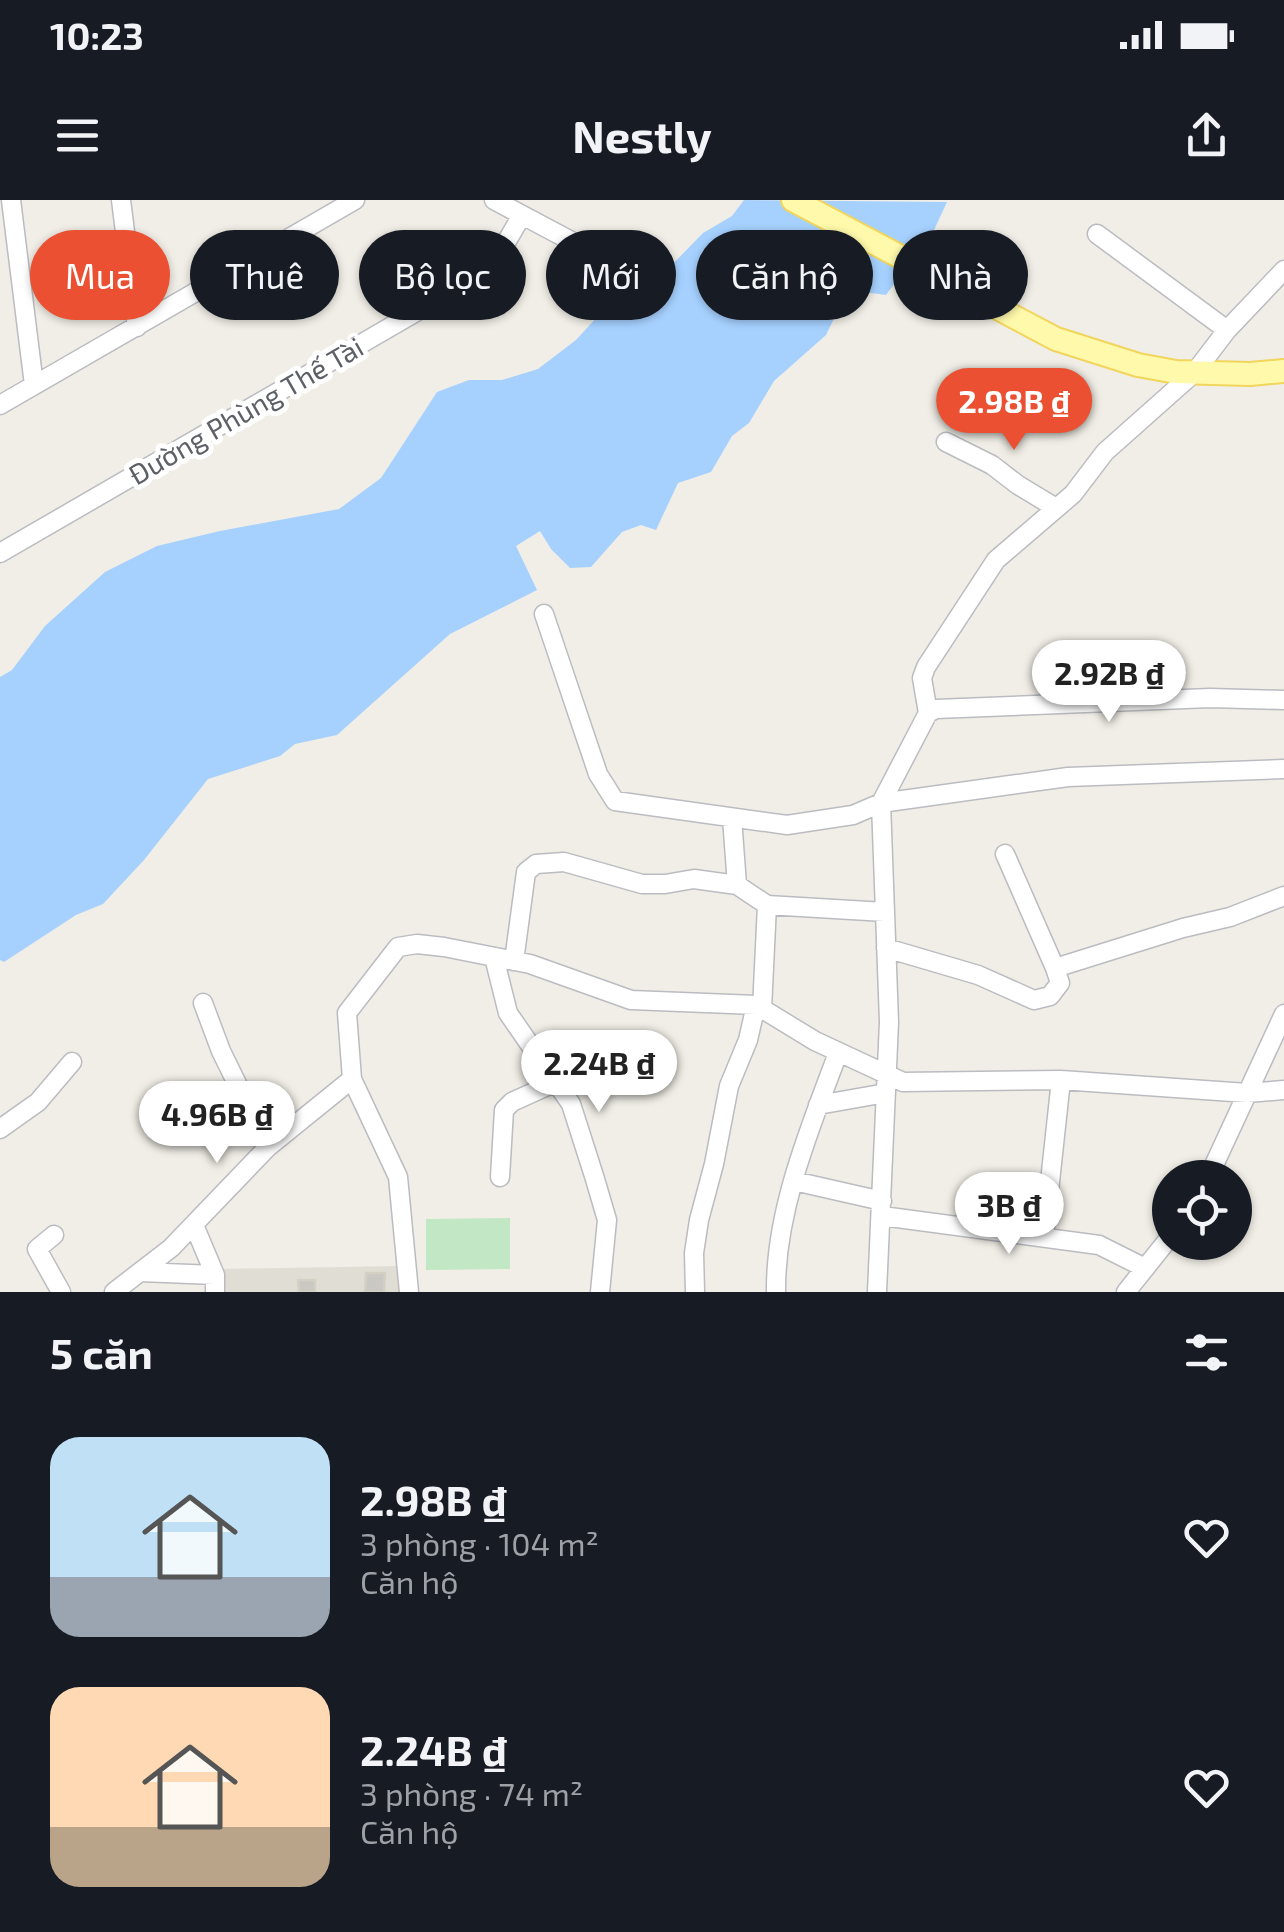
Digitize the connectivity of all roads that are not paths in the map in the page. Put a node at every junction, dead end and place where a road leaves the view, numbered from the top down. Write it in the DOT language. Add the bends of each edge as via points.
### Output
graph roads {
  1 [pos="11,200"];
  2 [pos="121,200"];
  3 [pos="356,200"];
  4 [pos="494,200"];
  5 [pos="793,200"];
  6 [pos="522,215"];
  7 [pos="550,230"];
  8 [pos="1098,234"];
  9 [pos="1284,270"];
  10 [pos="137,327"];
  11 [pos="1228,330"];
  12 [pos="1284,371"];
  13 [pos="1195,372"];
  14 [pos="34,385"];
  15 [pos="0,405"];
  16 [pos="946,442"];
  17 [pos="1056,508"];
  18 [pos="0,553"];
  19 [pos="544,614"];
  20 [pos="1284,700"];
  21 [pos="928,712"];
  22 [pos="1284,769"];
  23 [pos="881,804"];
  24 [pos="732,818"];
  25 [pos="1005,854"];
  26 [pos="737,885"];
  27 [pos="1284,896"];
  28 [pos="767,905"];
  29 [pos="885,912"];
  30 [pos="886,948"];
  31 [pos="494,957"];
  32 [pos="514,961"];
  33 [pos="1055,968"];
  34 [pos="202,1003"];
  35 [pos="759,1007"];
  36 [pos="1284,1014"];
  37 [pos="838,1053"];
  38 [pos="72,1062"];
  39 [pos="352,1080"];
  40 [pos="1061,1080"];
  41 [pos="556,1082"];
  42 [pos="886,1084"];
  43 [pos="1284,1090"];
  44 [pos="1247,1093"];
  45 [pos="818,1105"];
  46 [pos="0,1129"];
  47 [pos="268,1147"];
  48 [pos="1216,1160"];
  49 [pos="500,1177"];
  50 [pos="794,1180"];
  51 [pos="882,1208"];
  52 [pos="194,1226"];
  53 [pos="54,1235"];
  54 [pos="1044,1237"];
  55 [pos="1152,1259"];
  56 [pos="1145,1268"];
  57 [pos="140,1272"];
  58 [pos="215,1284"];
  59 [pos="62,1292"];
  60 [pos="114,1292"];
  61 [pos="409,1292"];
  62 [pos="600,1292"];
  63 [pos="695,1292"];
  64 [pos="776,1292"];
  65 [pos="877,1292"];
  66 [pos="1126,1292"];
  1 -- 14 [label="street"];
  2 -- 10 [label="street"];
  3 -- 10 [label="street"];
  4 -- 6 [label="street"];
  5 -- 13 [label="main road" via="1056,339 1138,364"];
  6 -- 7 [label="street"];
  6 -- 18 [label="street, Đường Phùng Thế Tài" via="500,253 463,286"];
  8 -- 11 [label="street"];
  9 -- 11 [label="street"];
  10 -- 14 [label="street"];
  11 -- 13 [label="street"];
  12 -- 13 [label="main road"];
  13 -- 17 [label="street" via="1105,452"];
  14 -- 15 [label="street"];
  16 -- 17 [label="street"];
  17 -- 21 [label="street" via="996,560 926,667"];
  19 -- 24 [label="street" via="598,774 615,801"];
  20 -- 21 [label="street"];
  21 -- 23 [label="street"];
  22 -- 23 [label="street" via="1068,776"];
  23 -- 24 [label="street" via="788,825"];
  23 -- 29 [label="street"];
  24 -- 26 [label="street"];
  25 -- 33 [label="street"];
  26 -- 28 [label="street"];
  26 -- 32 [label="street" via="694,879 642,884 572,863 531,866"];
  27 -- 33 [label="street"];
  28 -- 29 [label="street"];
  28 -- 35 [label="street"];
  29 -- 30 [label="street"];
  30 -- 33 [label="street" via="978,975 1034,1000 1060,984"];
  30 -- 42 [label="street"];
  31 -- 32 [label="street"];
  31 -- 39 [label="street" via="398,947 347,1014"];
  31 -- 41 [label="street" via="508,1013"];
  32 -- 35 [label="street" via="631,1000"];
  34 -- 47 [label="street"];
  35 -- 37 [label="street"];
  35 -- 63 [label="street" via="729,1086 699,1220"];
  36 -- 44 [label="street"];
  37 -- 42 [label="street"];
  37 -- 45 [label="street"];
  38 -- 46 [label="street" via="38,1102"];
  39 -- 47 [label="street"];
  39 -- 61 [label="street" via="398,1178"];
  40 -- 42 [label="street"];
  40 -- 44 [label="street"];
  40 -- 54 [label="street"];
  41 -- 49 [label="street" via="504,1110"];
  41 -- 62 [label="street" via="571,1104 608,1220"];
  42 -- 45 [label="street"];
  42 -- 51 [label="street"];
  43 -- 44 [label="street"];
  44 -- 48 [label="street"];
  45 -- 50 [label="street"];
  47 -- 52 [label="street"];
  50 -- 51 [label="street"];
  50 -- 64 [label="street"];
  51 -- 54 [label="street"];
  51 -- 65 [label="street"];
  52 -- 57 [label="street"];
  52 -- 58 [label="street"];
  53 -- 59 [label="street" via="37,1250"];
  54 -- 56 [label="street" via="1100,1245"];
  55 -- 56 [label="street"];
  56 -- 66 [label="street"];
  57 -- 58 [label="street"];
  57 -- 60 [label="street"];
}
